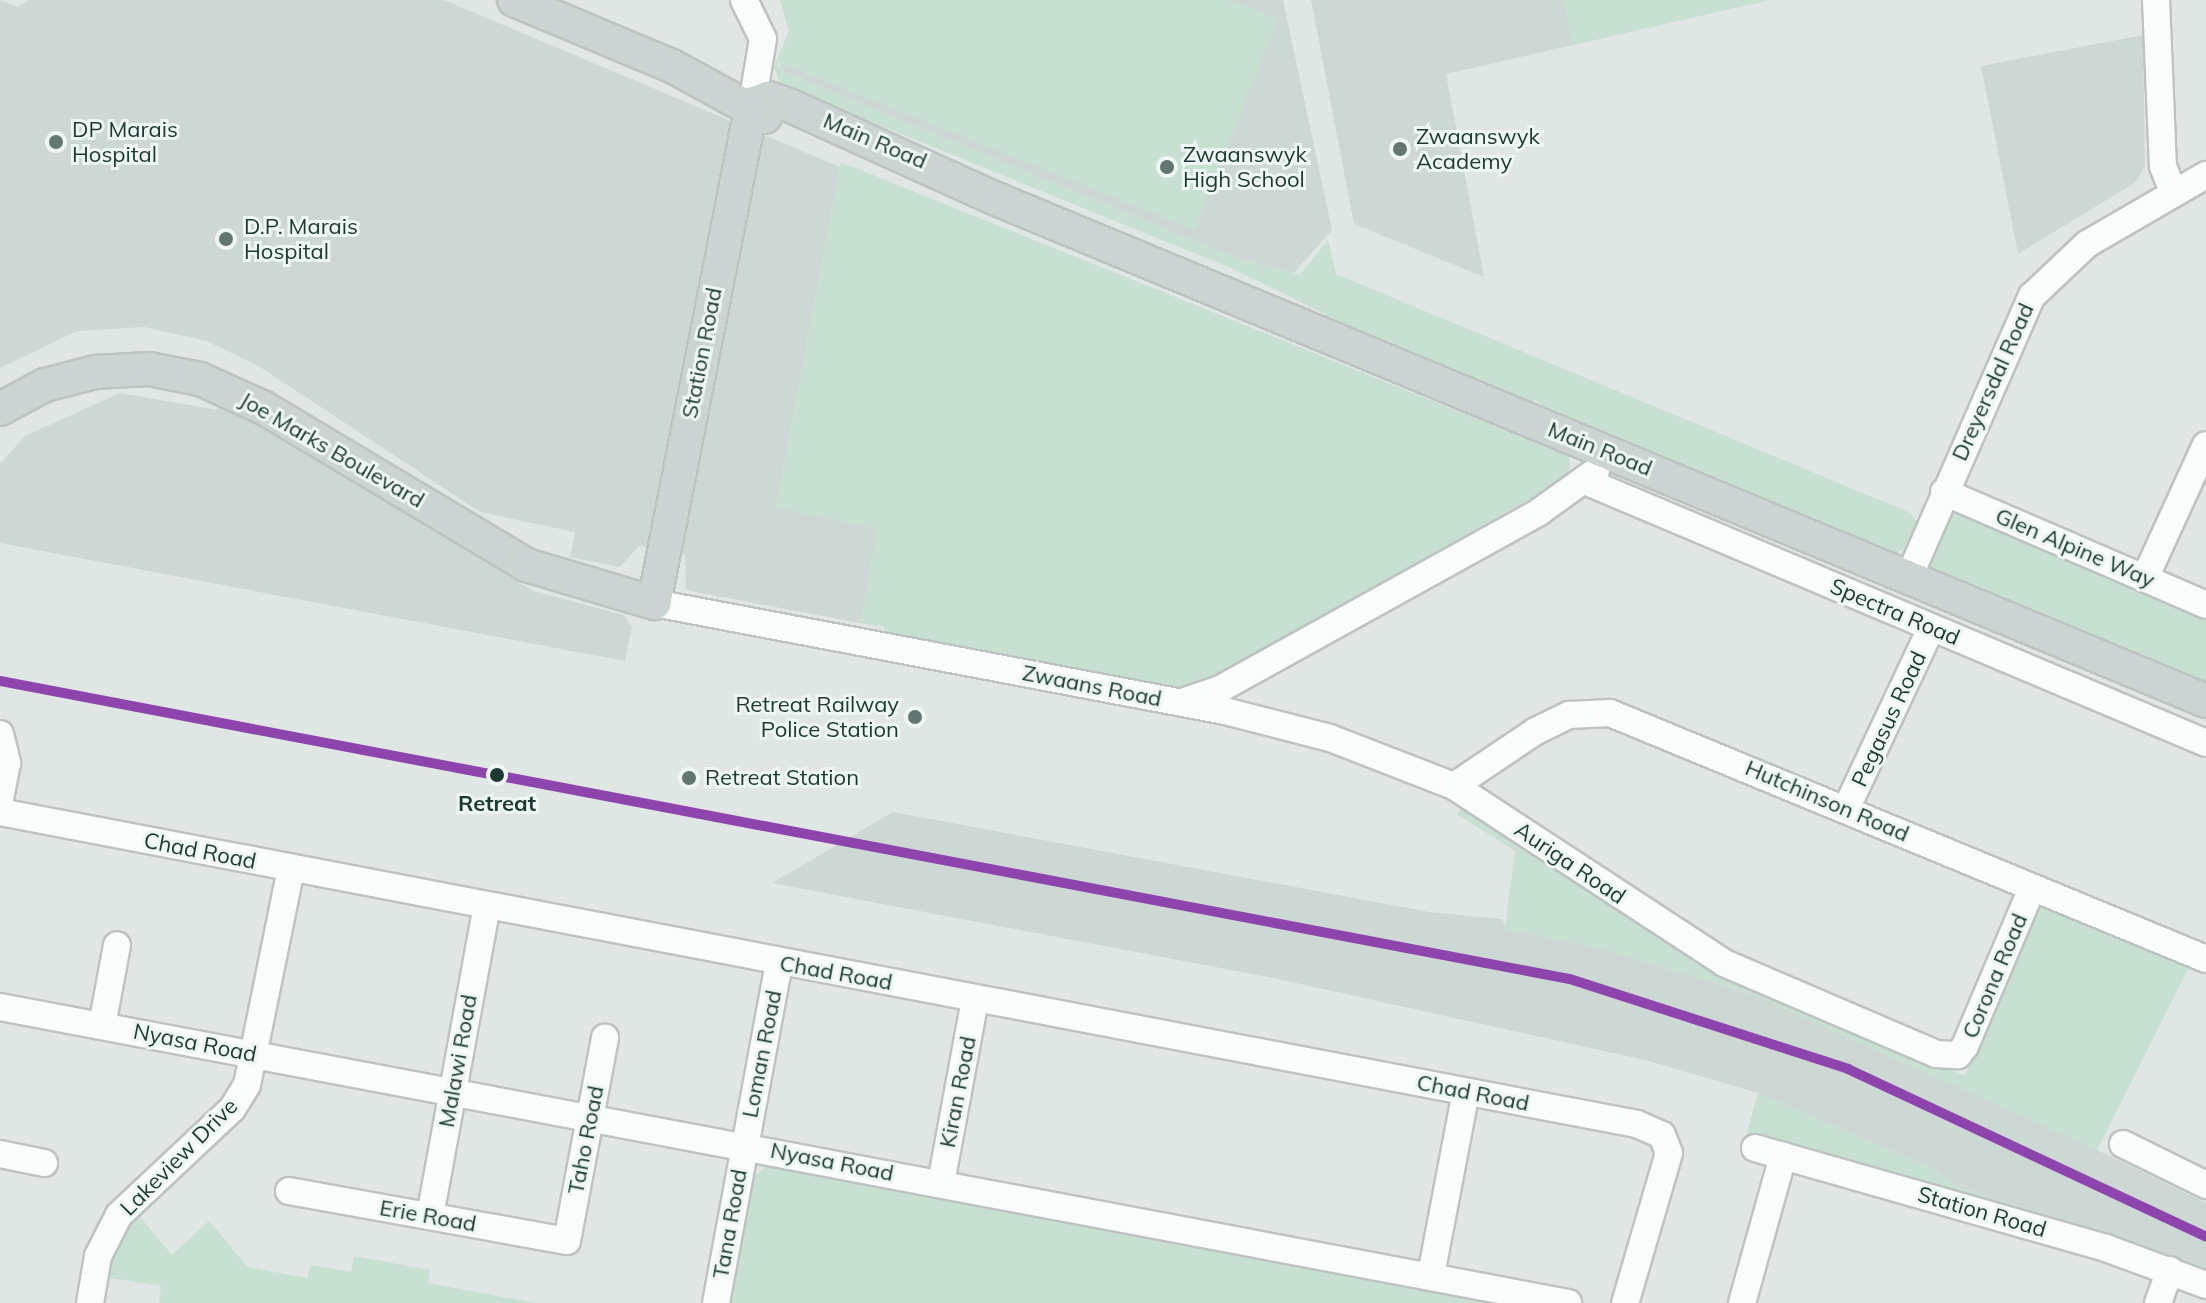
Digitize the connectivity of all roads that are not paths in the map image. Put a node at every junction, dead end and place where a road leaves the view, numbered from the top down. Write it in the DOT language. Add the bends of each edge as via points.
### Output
graph roads {
  1 [pos="514,0"];
  2 [pos="744,0"];
  3 [pos="2156,0"];
  4 [pos="752,104"];
  5 [pos="2206,175"];
  6 [pos="2173,192"];
  7 [pos="0,409"];
  8 [pos="2206,445"];
  9 [pos="1612,455"];
  10 [pos="1585,481"];
  11 [pos="1944,492"];
  12 [pos="1909,577"];
  13 [pos="2145,578"];
  14 [pos="654,603"];
  15 [pos="2206,605"];
  16 [pos="1931,628"];
  17 [pos="2195,697"];
  18 [pos="1177,702"];
  19 [pos="2170,727"];
  20 [pos="1,735"];
  21 [pos="2206,743"];
  22 [pos="1454,786"];
  23 [pos="0,800"];
  24 [pos="1846,809"];
  25 [pos="0,812"];
  26 [pos="291,869"];
  27 [pos="2032,888"];
  28 [pos="487,906"];
  29 [pos="117,945"];
  30 [pos="2203,949"];
  31 [pos="779,963"];
  32 [pos="975,1000"];
  33 [pos="0,1007"];
  34 [pos="102,1026"];
  35 [pos="605,1038"];
  36 [pos="255,1054"];
  37 [pos="1951,1056"];
  38 [pos="453,1091"];
  39 [pos="1466,1092"];
  40 [pos="590,1117"];
  41 [pos="2123,1144"];
  42 [pos="744,1146"];
  43 [pos="1755,1148"];
  44 [pos="0,1154"];
  45 [pos="1783,1156"];
  46 [pos="44,1163"];
  47 [pos="941,1183"];
  48 [pos="2206,1185"];
  49 [pos="289,1191"];
  50 [pos="430,1216"];
  51 [pos="567,1241"];
  52 [pos="2170,1270"];
  53 [pos="1431,1275"];
  54 [pos="2206,1285"];
  55 [pos="90,1303"];
  56 [pos="716,1303"];
  57 [pos="1568,1303"];
  58 [pos="1625,1303"];
  59 [pos="1742,1303"];
  60 [pos="2158,1303"];
  1 -- 4 [label="main road, Main Road"];
  2 -- 4 [label="street" via="763,39"];
  3 -- 6 [label="street" via="2163,166"];
  4 -- 9 [label="main road, Main Road" via="764,116 877,162 994,198"];
  4 -- 14 [label="main road, Station Road"];
  5 -- 6 [label="street, Dreyersdal Road"];
  6 -- 11 [label="street, Dreyersdal Road" via="2087,244 2032,296"];
  7 -- 14 [label="main road, Joe Marks Boulevard" via="95,372 149,369 200,379 264,408 526,565"];
  8 -- 13 [label="street"];
  9 -- 10 [label="street, Zwaans Road"];
  9 -- 12 [label="main road, Main Road"];
  10 -- 16 [label="street, Spectra Road"];
  10 -- 18 [label="street, Zwaans Road" via="1220,689"];
  11 -- 12 [label="street, Dreyersdal Road"];
  11 -- 13 [label="street, Glen Alpine Way"];
  12 -- 17 [label="main road, Main Road"];
  13 -- 15 [label="street, Glen Alpine Way"];
  14 -- 18 [label="street, Zwaans Road"];
  16 -- 19 [label="street, Spectra Road"];
  16 -- 24 [label="street, Pegasus Road"];
  17 -- 19 [label="street"];
  18 -- 22 [label="street, Auriga Road" via="1306,730"];
  19 -- 21 [label="street, Spectra Road"];
  20 -- 23 [label="street" via="7,763"];
  22 -- 24 [label="street, Hutchinson Road" via="1536,731 1595,711 1640,722"];
  22 -- 37 [label="street, Auriga Road" via="1693,947"];
  24 -- 27 [label="street, Hutchinson Road"];
  25 -- 26 [label="street, Chad Road"];
  26 -- 28 [label="street, Chad Road"];
  26 -- 36 [label="street, Lakeview Drive"];
  27 -- 30 [label="street, Hutchinson Road"];
  27 -- 37 [label="street, Corona Road" via="1965,1046"];
  28 -- 31 [label="street, Chad Road"];
  28 -- 38 [label="street, Malawi Road"];
  29 -- 34 [label="street"];
  31 -- 32 [label="street, Chad Road"];
  31 -- 42 [label="street, Loman Road"];
  32 -- 39 [label="street, Chad Road"];
  32 -- 47 [label="street, Kiran Road"];
  33 -- 34 [label="street, Nyasa Road"];
  34 -- 36 [label="street, Nyasa Road"];
  35 -- 40 [label="street, Taho Road"];
  36 -- 38 [label="street, Nyasa Road"];
  36 -- 55 [label="street, Lakeview Drive" via="232,1109 112,1225"];
  38 -- 40 [label="street, Nyasa Road"];
  38 -- 50 [label="street, Malawi Road"];
  39 -- 53 [label="street"];
  39 -- 58 [label="street, Chad Road" via="1637,1124 1667,1142 1667,1171"];
  40 -- 42 [label="street, Nyasa Road"];
  40 -- 51 [label="street, Taho Road"];
  41 -- 48 [label="street"];
  42 -- 47 [label="street, Nyasa Road"];
  42 -- 56 [label="street, Tana Road"];
  43 -- 45 [label="street, Station Road"];
  44 -- 46 [label="street"];
  45 -- 52 [label="street, Station Road"];
  45 -- 59 [label="street"];
  47 -- 53 [label="street, Nyasa Road"];
  49 -- 50 [label="street, Erie Road"];
  50 -- 51 [label="street, Erie Road"];
  52 -- 54 [label="street, Station Road"];
  52 -- 60 [label="street"];
  53 -- 57 [label="street, Nyasa Road"];
}
